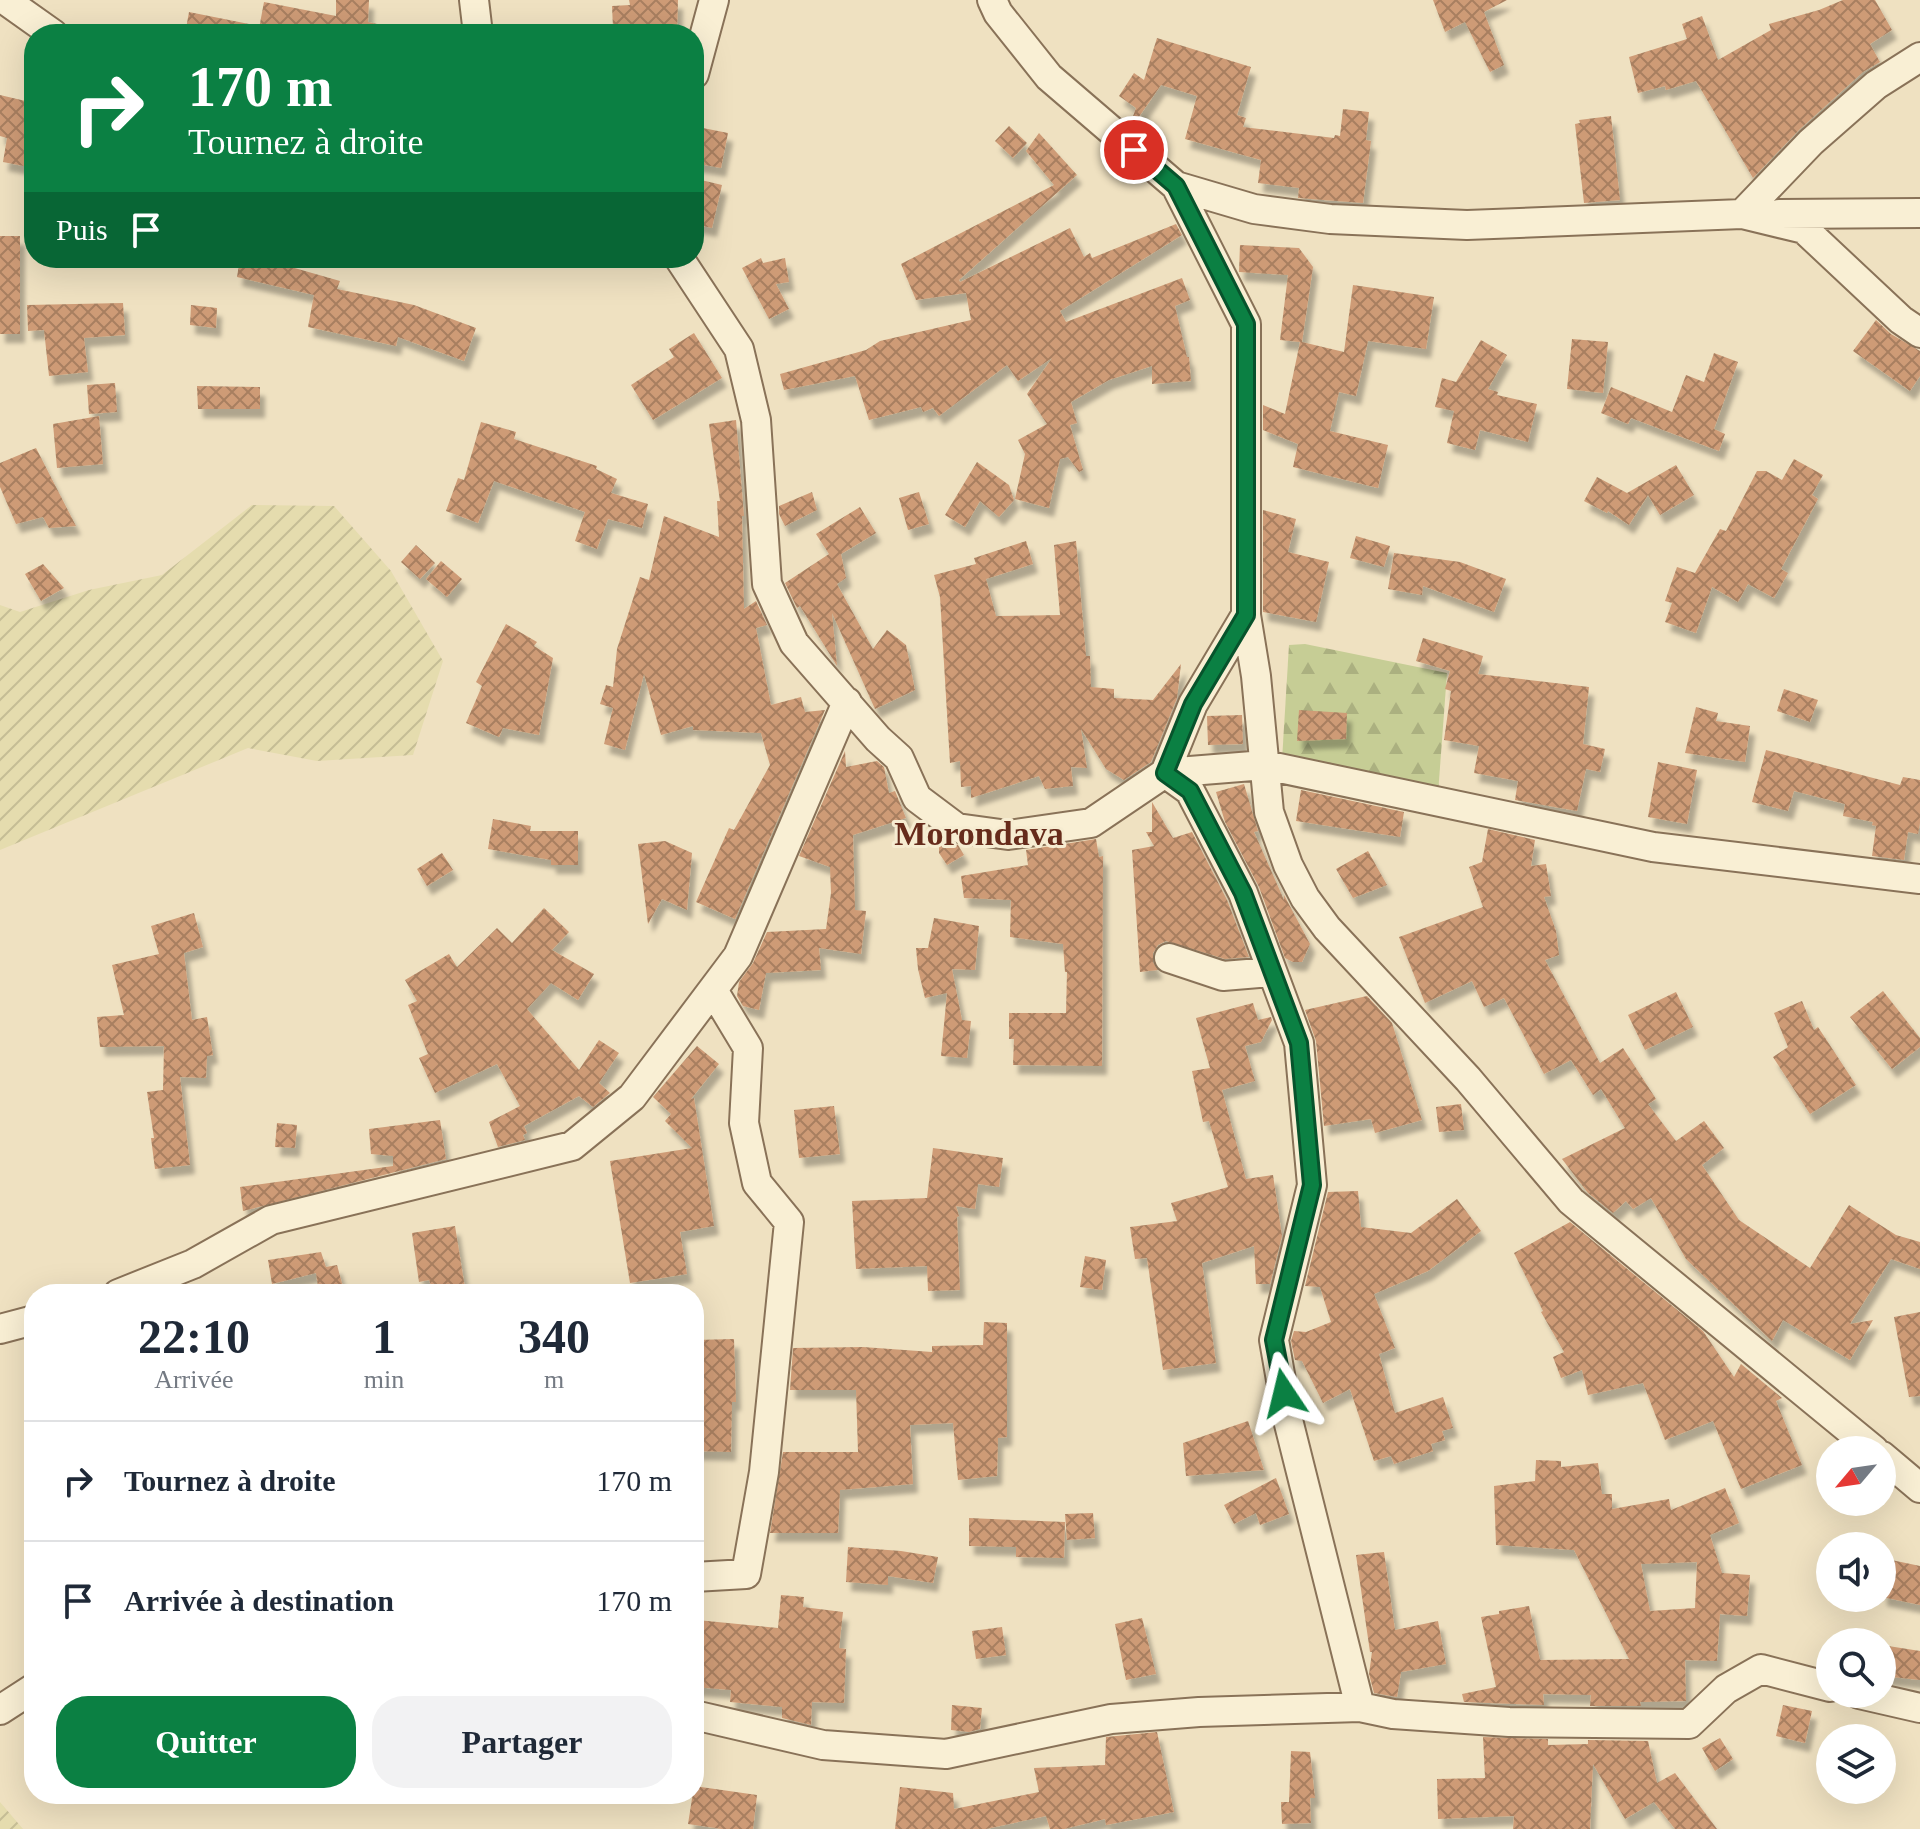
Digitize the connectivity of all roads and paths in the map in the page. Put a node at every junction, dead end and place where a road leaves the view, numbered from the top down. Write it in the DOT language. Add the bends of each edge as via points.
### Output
graph roads {
  1 [pos="5,0"];
  2 [pos="474,0"];
  3 [pos="714,0"];
  4 [pos="992,0"];
  5 [pos="39,24"];
  6 [pos="477,24"];
  7 [pos="704,37"];
  8 [pos="1920,57"];
  9 [pos="1176,186"];
  10 [pos="1920,213"];
  11 [pos="1742,214"];
  12 [pos="686,268"];
  13 [pos="1920,333"];
  14 [pos="1246,615"];
  15 [pos="847,702"];
  16 [pos="1265,765"];
  17 [pos="1165,773"];
  18 [pos="1920,879"];
  19 [pos="1169,958"];
  20 [pos="1272,972"];
  21 [pos="713,990"];
  22 [pos="143,1284"];
  23 [pos="24,1323"];
  24 [pos="0,1329"];
  25 [pos="1857,1436"];
  26 [pos="1896,1468"];
  27 [pos="1920,1488"];
  28 [pos="704,1576"];
  29 [pos="1816,1683"];
  30 [pos="24,1694"];
  31 [pos="1896,1702"];
  32 [pos="1360,1707"];
  33 [pos="1920,1708"];
  34 [pos="0,1710"];
  35 [pos="704,1717"];
  1 -- 5 [label="street"];
  2 -- 6 [label="street"];
  3 -- 7 [label="street"];
  4 -- 9 [label="street" via="1049,77"];
  8 -- 11 [label="street" via="1876,85 1811,142"];
  9 -- 11 [label="street" via="1254,209 1330,219 1467,225"];
  9 -- 14 [label="street" via="1246,324"];
  10 -- 11 [label="street"];
  11 -- 13 [label="street" via="1804,229"];
  12 -- 15 [label="street" via="739,349 756,420 767,584 794,643"];
  14 -- 16 [label="street"];
  14 -- 17 [label="street" via="1193,704"];
  15 -- 17 [label="street" via="899,758 917,798 957,828 1008,835 1091,823"];
  15 -- 21 [label="street" via="738,956"];
  16 -- 17 [label="street"];
  16 -- 18 [label="street" via="1653,847"];
  16 -- 25 [label="street" via="1269,812 1288,865 1327,928 1468,1079 1571,1201"];
  17 -- 20 [label="street" via="1190,791 1243,893"];
  19 -- 20 [label="street" via="1223,976"];
  20 -- 32 [label="street" via="1299,1043 1312,1185 1274,1340 1288,1420"];
  21 -- 22 [label="street" via="632,1097 572,1146 271,1220 193,1264"];
  21 -- 28 [label="street" via="748,1048 744,1123 757,1183 789,1222 764,1472 746,1574"];
  23 -- 24 [label="street"];
  26 -- 27 [label="street"];
  29 -- 32 [label="street" via="1761,1669 1726,1689 1689,1724 1509,1722"];
  30 -- 34 [label="street"];
  31 -- 33 [label="street"];
  32 -- 35 [label="street" via="1111,1719 946,1754 823,1745"];
}
